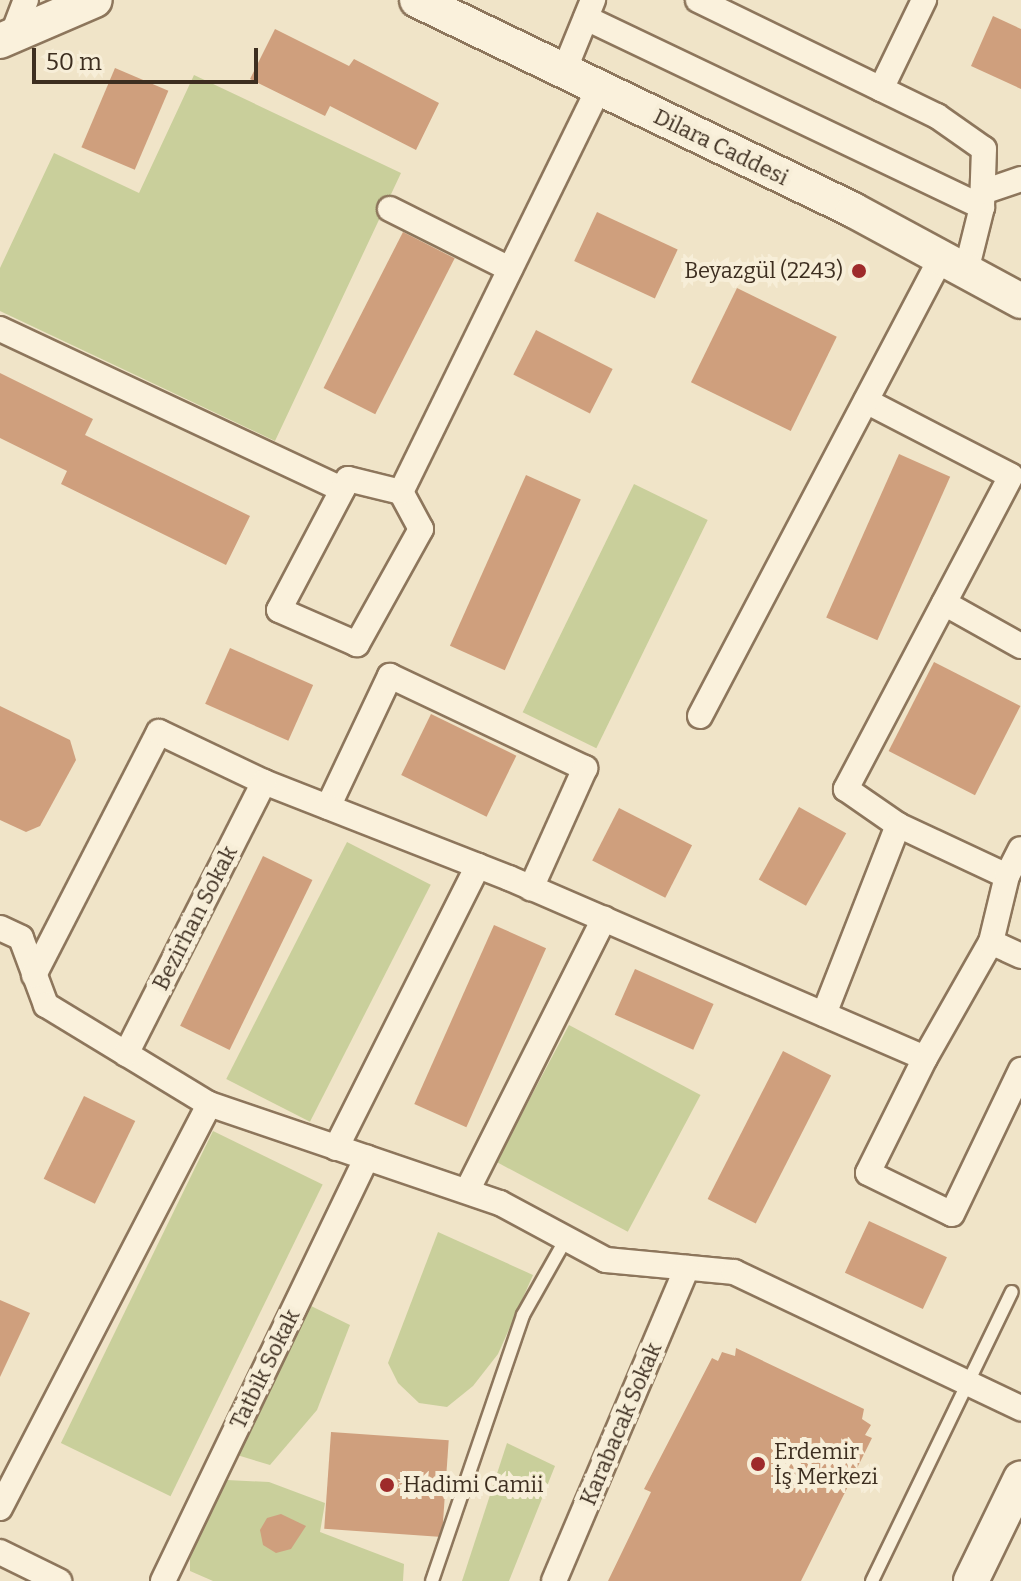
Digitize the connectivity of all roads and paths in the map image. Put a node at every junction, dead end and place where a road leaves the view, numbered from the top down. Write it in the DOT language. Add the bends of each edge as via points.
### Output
graph roads {
  1 [pos="26,0"];
  2 [pos="95,0"];
  3 [pos="417,0"];
  4 [pos="698,0"];
  5 [pos="924,0"];
  6 [pos="589,9"];
  7 [pos="6,38"];
  8 [pos="564,71"];
  9 [pos="599,88"];
  10 [pos="881,89"];
  11 [pos="1021,179"];
  12 [pos="983,200"];
  13 [pos="390,209"];
  14 [pos="953,265"];
  15 [pos="510,269"];
  16 [pos="1021,301"];
  17 [pos="0,329"];
  18 [pos="866,401"];
  19 [pos="342,489"];
  20 [pos="401,492"];
  21 [pos="944,603"];
  22 [pos="1021,646"];
  23 [pos="700,716"];
  24 [pos="264,782"];
  25 [pos="328,807"];
  26 [pos="898,825"];
  27 [pos="1021,849"];
  28 [pos="478,866"];
  29 [pos="1007,876"];
  30 [pos="531,888"];
  31 [pos="604,919"];
  32 [pos="0,928"];
  33 [pos="991,942"];
  34 [pos="1021,956"];
  35 [pos="34,975"];
  36 [pos="824,1014"];
  37 [pos="126,1054"];
  38 [pos="925,1058"];
  39 [pos="1021,1070"];
  40 [pos="209,1104"];
  41 [pos="336,1148"];
  42 [pos="367,1158"];
  43 [pos="467,1191"];
  44 [pos="566,1239"];
  45 [pos="687,1268"];
  46 [pos="1012,1292"];
  47 [pos="967,1382"];
  48 [pos="1021,1408"];
  49 [pos="1016,1499"];
  50 [pos="0,1508"];
  51 [pos="0,1552"];
  52 [pos="59,1581"];
  53 [pos="163,1581"];
  54 [pos="432,1581"];
  55 [pos="554,1581"];
  56 [pos="872,1581"];
  57 [pos="971,1581"];
  1 -- 7 [label="street"];
  2 -- 7 [label="street"];
  3 -- 8 [label="street, Dilara Caddesi"];
  4 -- 10 [label="street"];
  5 -- 10 [label="street"];
  6 -- 8 [label="street"];
  6 -- 12 [label="street"];
  8 -- 9 [label="street, Dilara Caddesi"];
  9 -- 14 [label="street, Dilara Caddesi"];
  9 -- 15 [label="street"];
  10 -- 12 [label="street" via="937,116 984,149"];
  11 -- 12 [label="street"];
  12 -- 14 [label="street"];
  13 -- 15 [label="street"];
  14 -- 16 [label="street, Dilara Caddesi"];
  14 -- 18 [label="street"];
  15 -- 20 [label="street"];
  17 -- 19 [label="street"];
  18 -- 21 [label="street" via="1011,476"];
  18 -- 23 [label="street"];
  19 -- 20 [label="street" via="348,479"];
  19 -- 20 [label="street" via="279,610 357,644 421,529"];
  21 -- 22 [label="street"];
  21 -- 26 [label="street" via="846,789"];
  24 -- 25 [label="street"];
  24 -- 35 [label="street" via="159,732"];
  24 -- 37 [label="street, Bezirhan Sokak"];
  25 -- 28 [label="street"];
  25 -- 30 [label="street" via="390,676 585,768"];
  26 -- 29 [label="street"];
  26 -- 36 [label="street"];
  27 -- 29 [label="street"];
  28 -- 30 [label="street"];
  28 -- 41 [label="street"];
  29 -- 33 [label="street"];
  30 -- 31 [label="street"];
  31 -- 36 [label="street"];
  31 -- 43 [label="street"];
  32 -- 35 [label="street" via="21,938"];
  33 -- 34 [label="street"];
  33 -- 38 [label="street"];
  35 -- 37 [label="street" via="46,1005"];
  36 -- 38 [label="street"];
  37 -- 40 [label="street"];
  38 -- 39 [label="street" via="868,1173 952,1214"];
  40 -- 41 [label="street"];
  40 -- 50 [label="street"];
  41 -- 42 [label="street"];
  42 -- 43 [label="street"];
  42 -- 53 [label="street, Tatbik Sokak"];
  43 -- 44 [label="street"];
  44 -- 45 [label="street" via="606,1260"];
  44 -- 54 [label="lane" via="523,1315"];
  45 -- 47 [label="street" via="734,1272"];
  45 -- 55 [label="street, Karabacak Sokak"];
  46 -- 47 [label="lane"];
  47 -- 48 [label="street"];
  47 -- 56 [label="lane"];
  49 -- 57 [label="street"];
  51 -- 52 [label="street"];
}
